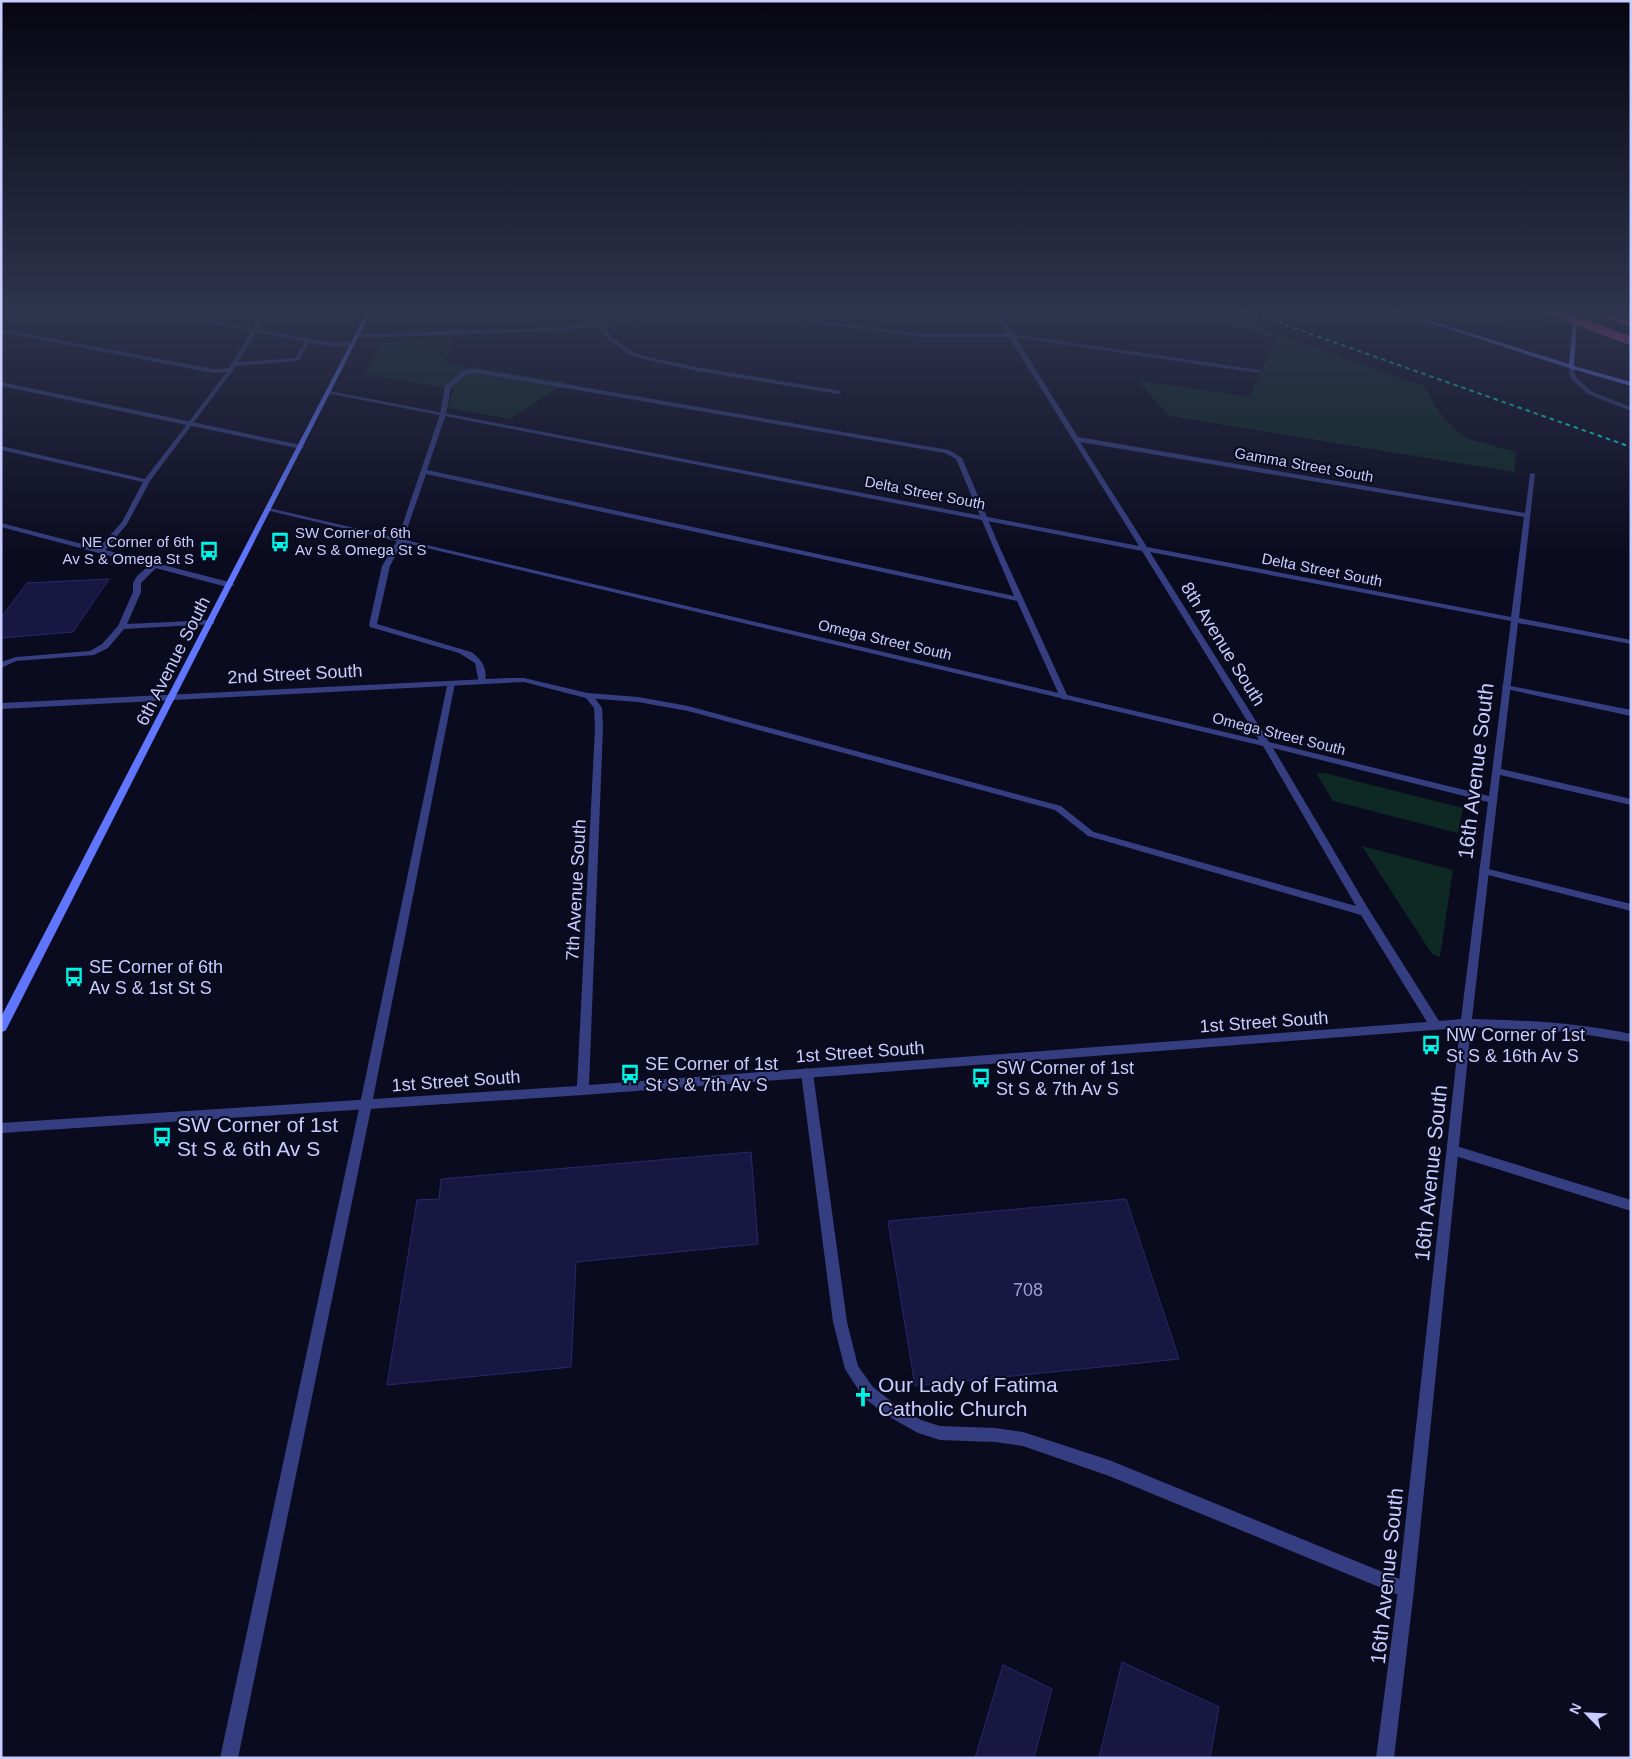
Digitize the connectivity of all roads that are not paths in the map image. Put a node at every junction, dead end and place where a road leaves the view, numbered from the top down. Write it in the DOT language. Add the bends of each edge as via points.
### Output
graph roads {
  1 [pos="30,390"];
  2 [pos="216,390"];
  3 [pos="447,390"];
  4 [pos="589,390"];
  5 [pos="827,390"];
  6 [pos="1046,390"];
  7 [pos="1587,390"];
  8 [pos="329,392"];
  9 [pos="839,392"];
  10 [pos="1631,409"];
  11 [pos="443,414"];
  12 [pos="190,424"];
  13 [pos="1076,439"];
  14 [pos="301,447"];
  15 [pos="1,448"];
  16 [pos="423,471"];
  17 [pos="1533,474"];
  18 [pos="147,481"];
  19 [pos="269,510"];
  20 [pos="1528,516"];
  21 [pos="981,517"];
  22 [pos="1,525"];
  23 [pos="400,541"];
  24 [pos="1146,549"];
  25 [pos="100,551"];
  26 [pos="155,565"];
  27 [pos="230,585"];
  28 [pos="1020,598"];
  29 [pos="1516,620"];
  30 [pos="211,622"];
  31 [pos="122,627"];
  32 [pos="1631,642"];
  33 [pos="1,666"];
  34 [pos="482,681"];
  35 [pos="451,683"];
  36 [pos="1506,687"];
  37 [pos="589,696"];
  38 [pos="173,697"];
  39 [pos="1064,697"];
  40 [pos="1,706"];
  41 [pos="1631,713"];
  42 [pos="1266,744"];
  43 [pos="1497,771"];
  44 [pos="1493,800"];
  45 [pos="1631,802"];
  46 [pos="1484,871"];
  47 [pos="1631,908"];
  48 [pos="1365,912"];
  49 [pos="1467,1023"];
  50 [pos="1436,1026"];
  51 [pos="1,1028"];
  52 [pos="1631,1038"];
  53 [pos="807,1074"];
  54 [pos="583,1090"];
  55 [pos="366,1104"];
  56 [pos="1,1128"];
  57 [pos="1453,1150"];
  58 [pos="1631,1206"];
  59 [pos="1406,1590"];
  60 [pos="229,1758"];
  61 [pos="1385,1758"];
  1 -- 12 [label="street"];
  2 -- 12 [label="street"];
  3 -- 11 [label="street"];
  4 -- 21 [label="street" via="947,451 959,458"];
  5 -- 9 [label="street"];
  6 -- 13 [label="street, 8th Avenue South"];
  7 -- 10 [label="street"];
  8 -- 11 [label="street, Delta Street South"];
  8 -- 14 [label="main road, 6th Avenue South"];
  11 -- 16 [label="street"];
  11 -- 21 [label="street, Delta Street South"];
  12 -- 14 [label="street"];
  12 -- 18 [label="street"];
  13 -- 20 [label="street, Gamma Street South"];
  13 -- 24 [label="street, 8th Avenue South"];
  14 -- 19 [label="main road, 6th Avenue South"];
  15 -- 18 [label="street"];
  16 -- 23 [label="street"];
  16 -- 28 [label="street"];
  17 -- 20 [label="street, 16th Avenue South"];
  18 -- 25 [label="street" via="125,523"];
  19 -- 23 [label="street, Omega Street South"];
  19 -- 27 [label="main road, 6th Avenue South"];
  20 -- 29 [label="street, 16th Avenue South"];
  21 -- 24 [label="street, Delta Street South"];
  21 -- 28 [label="street"];
  22 -- 25 [label="street"];
  23 -- 34 [label="street" via="386,566 374,625 475,657 482,666"];
  23 -- 39 [label="street, Omega Street South"];
  24 -- 29 [label="street, Delta Street South"];
  24 -- 42 [label="street, 8th Avenue South"];
  25 -- 26 [label="street"];
  26 -- 27 [label="street"];
  26 -- 31 [label="street" via="137,583 137,592"];
  27 -- 30 [label="main road, 6th Avenue South"];
  28 -- 39 [label="street"];
  29 -- 32 [label="street"];
  29 -- 36 [label="street, 16th Avenue South"];
  30 -- 31 [label="street"];
  30 -- 38 [label="main road, 6th Avenue South"];
  31 -- 33 [label="street" via="106,646 91,653 16,659"];
  34 -- 35 [label="street, 2nd Street South"];
  34 -- 37 [label="street, 2nd Street South" via="524,680"];
  35 -- 38 [label="street, 2nd Street South"];
  35 -- 55 [label="street"];
  36 -- 41 [label="street"];
  36 -- 43 [label="street, 16th Avenue South"];
  37 -- 48 [label="street, 2nd Street South" via="615,695 660,703 1058,808 1092,834"];
  37 -- 54 [label="street, 7th Avenue South" via="598,708 599,728"];
  38 -- 40 [label="street, 2nd Street South"];
  38 -- 51 [label="main road, 6th Avenue South"];
  39 -- 42 [label="street, Omega Street South"];
  42 -- 44 [label="street, Omega Street South"];
  42 -- 48 [label="street, 8th Avenue South"];
  43 -- 44 [label="street, 16th Avenue South"];
  43 -- 45 [label="street"];
  44 -- 46 [label="street, 16th Avenue South"];
  46 -- 47 [label="street"];
  46 -- 49 [label="street, 16th Avenue South"];
  48 -- 50 [label="street, 8th Avenue South"];
  49 -- 50 [label="street, 1st Street South"];
  49 -- 52 [label="street, 1st Street South" via="1541,1024 1583,1028"];
  49 -- 57 [label="street, 16th Avenue South"];
  50 -- 53 [label="street, 1st Street South"];
  53 -- 54 [label="street, 1st Street South"];
  53 -- 59 [label="street" via="840,1322 852,1369 868,1392 918,1426 940,1433 1023,1439 1109,1468"];
  54 -- 55 [label="street, 1st Street South"];
  55 -- 56 [label="street, 1st Street South"];
  55 -- 60 [label="street"];
  57 -- 58 [label="street"];
  57 -- 59 [label="street, 16th Avenue South"];
  59 -- 61 [label="street, 16th Avenue South"];
}
